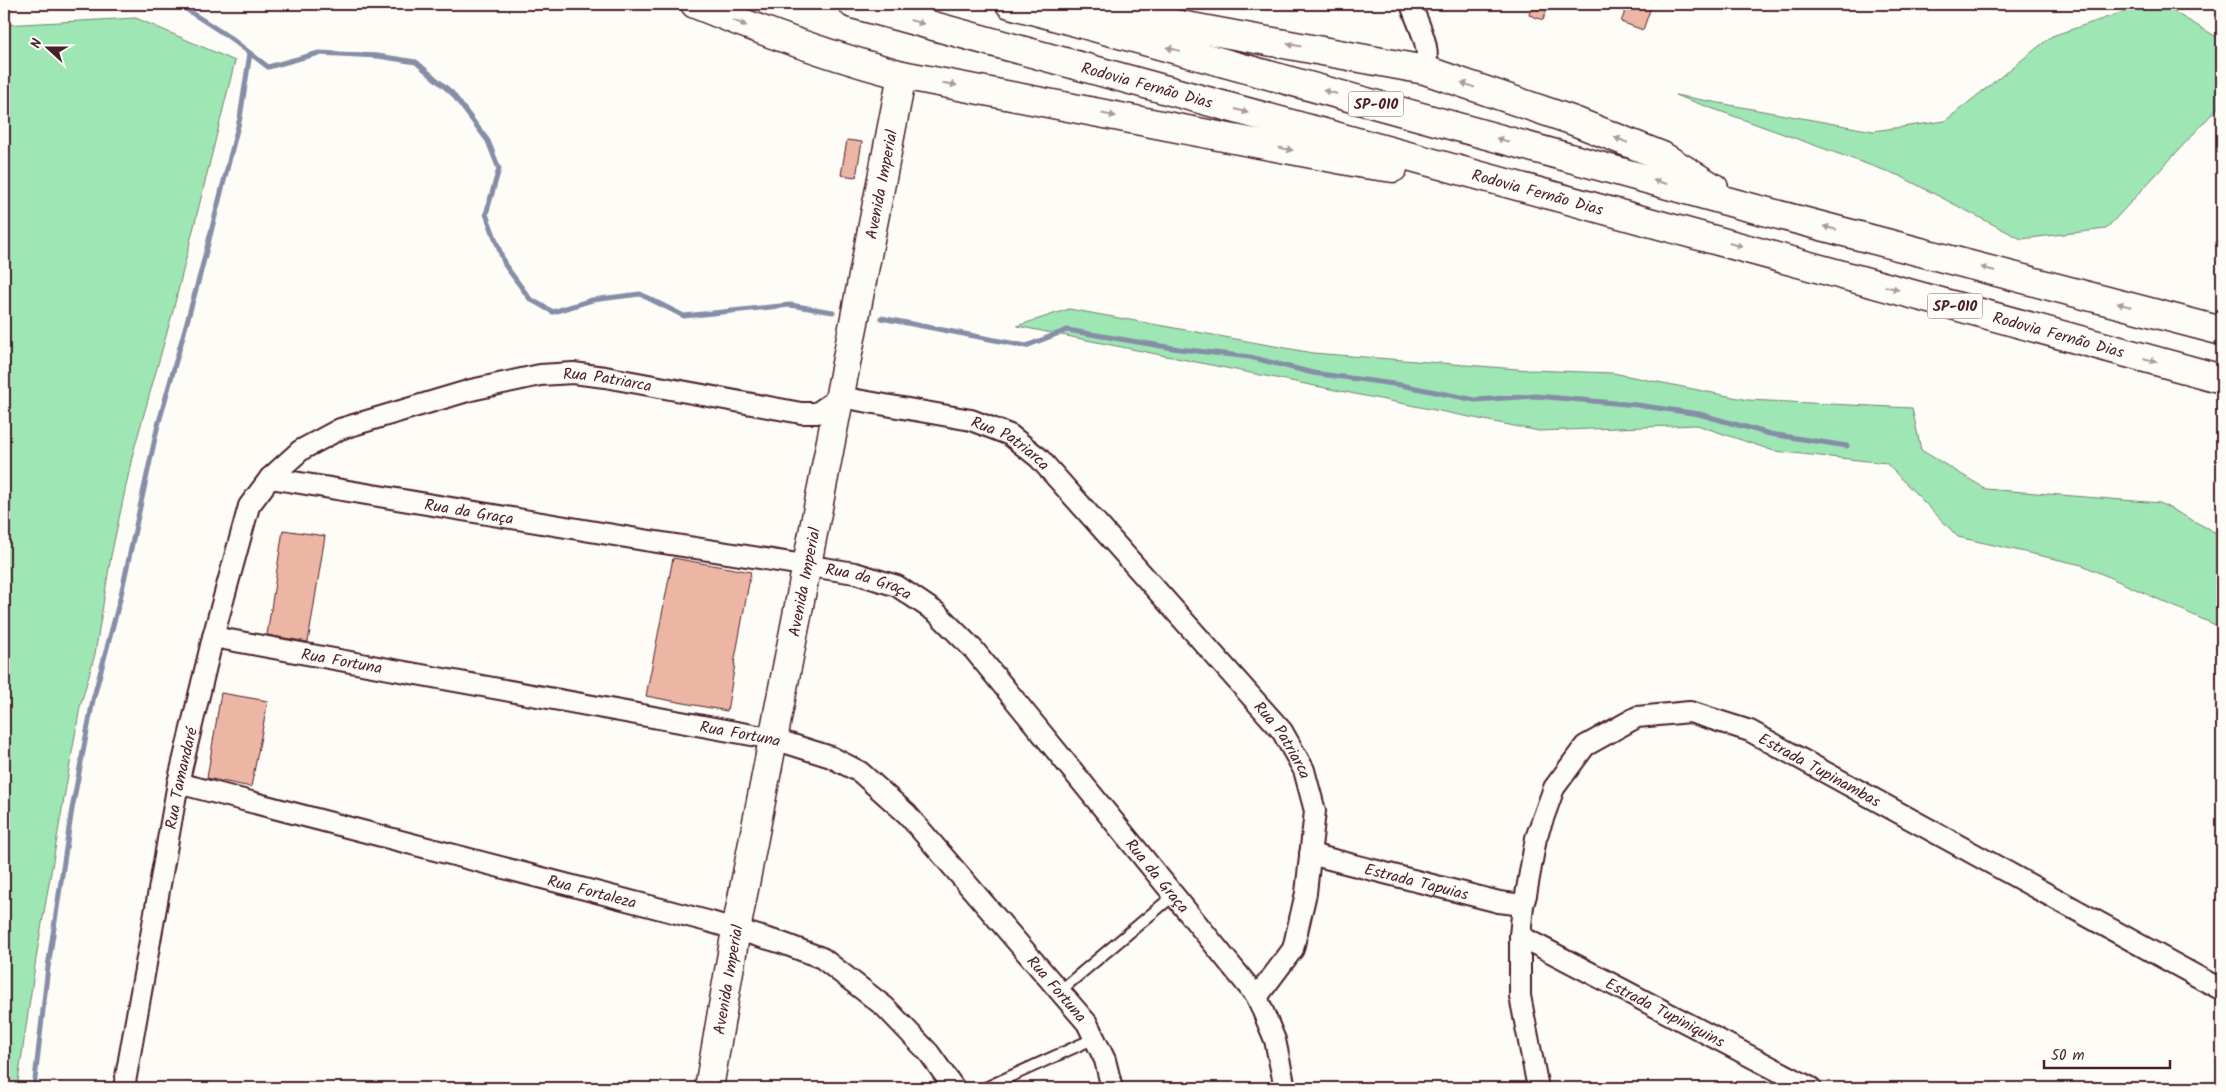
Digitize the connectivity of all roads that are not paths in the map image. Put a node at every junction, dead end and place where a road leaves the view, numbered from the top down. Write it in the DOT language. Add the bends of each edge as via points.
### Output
graph roads {
  1 [pos="695,4"];
  2 [pos="853,4"];
  3 [pos="1010,4"];
  4 [pos="1066,4"];
  5 [pos="1411,4"];
  6 [pos="1425,70"];
  7 [pos="902,75"];
  8 [pos="1489,179"];
  9 [pos="1741,204"];
  10 [pos="2222,331"];
  11 [pos="2222,379"];
  12 [pos="840,397"];
  13 [pos="270,478"];
  14 [pos="807,566"];
  15 [pos="213,637"];
  16 [pos="774,739"];
  17 [pos="178,783"];
  18 [pos="1310,854"];
  19 [pos="1174,895"];
  20 [pos="1523,904"];
  21 [pos="736,930"];
  22 [pos="1520,936"];
  23 [pos="1061,990"];
  24 [pos="2222,990"];
  25 [pos="1257,997"];
  26 [pos="1095,1038"];
  27 [pos="124,1088"];
  28 [pos="709,1088"];
  29 [pos="954,1088"];
  30 [pos="985,1088"];
  31 [pos="1112,1088"];
  32 [pos="1285,1088"];
  33 [pos="1538,1088"];
  34 [pos="1811,1088"];
  1 -- 7 [label="main road, one-way" via="837,58"];
  2 -- 8 [label="main road, Rodovia Fernão Dias / SP-010, one-way"];
  9 -- 3 [label="main road, SP-010, one-way"];
  6 -- 4 [label="main road, one-way"];
  5 -- 6 [label="street" via="1425,39 1428,60"];
  9 -- 6 [label="main road, one-way" via="1662,156 1574,121"];
  7 -- 8 [label="main road, one-way" via="1364,164"];
  7 -- 12 [label="main road, Avenida Imperial"];
  8 -- 11 [label="main road, Rodovia Fernão Dias / SP-010, one-way"];
  10 -- 9 [label="main road, SP-010, one-way"];
  12 -- 13 [label="street, Rua Patriarca" via="817,413 801,413 605,377 573,373 540,375 471,390 340,429 301,450"];
  12 -- 14 [label="main road, Avenida Imperial"];
  12 -- 18 [label="street, Rua Patriarca" via="971,420 1010,435 1039,458 1282,731 1304,770 1315,811"];
  13 -- 14 [label="street, Rua da Graça"];
  13 -- 15 [label="street, Rua Tamandaré" via="249,506"];
  14 -- 16 [label="main road, Avenida Imperial"];
  14 -- 19 [label="street, Rua da Graça" via="855,573 897,586 938,613 974,650"];
  15 -- 16 [label="street, Rua Fortuna"];
  15 -- 17 [label="street, Rua Tamandaré"];
  16 -- 21 [label="main road, Avenida Imperial"];
  16 -- 23 [label="street, Rua Fortuna" via="831,757 860,772 906,814"];
  17 -- 21 [label="street, Rua Fortaleza"];
  17 -- 27 [label="street, Rua Tamandaré"];
  18 -- 20 [label="street, Estrada Tapuias" via="1499,902"];
  18 -- 25 [label="street, Rua Patriarca" via="1306,893 1293,949"];
  19 -- 23 [label="lane"];
  19 -- 25 [label="street, Rua da Graça"];
  20 -- 22 [label="street, Estrada Tupinambas"];
  20 -- 24 [label="street, Estrada Tupinambas" via="1536,838 1554,788 1584,746 1637,718 1690,712 1750,731"];
  21 -- 28 [label="main road, Avenida Imperial"];
  21 -- 29 [label="street, Rua Fortaleza" via="822,958 885,1007 930,1053"];
  22 -- 33 [label="street" via="1520,996"];
  22 -- 34 [label="street, Estrada Tupiniquins"];
  23 -- 26 [label="street, Rua Fortuna"];
  25 -- 32 [label="street" via="1275,1040"];
  26 -- 30 [label="lane"];
  26 -- 31 [label="street, Rua Fortuna"];
}
